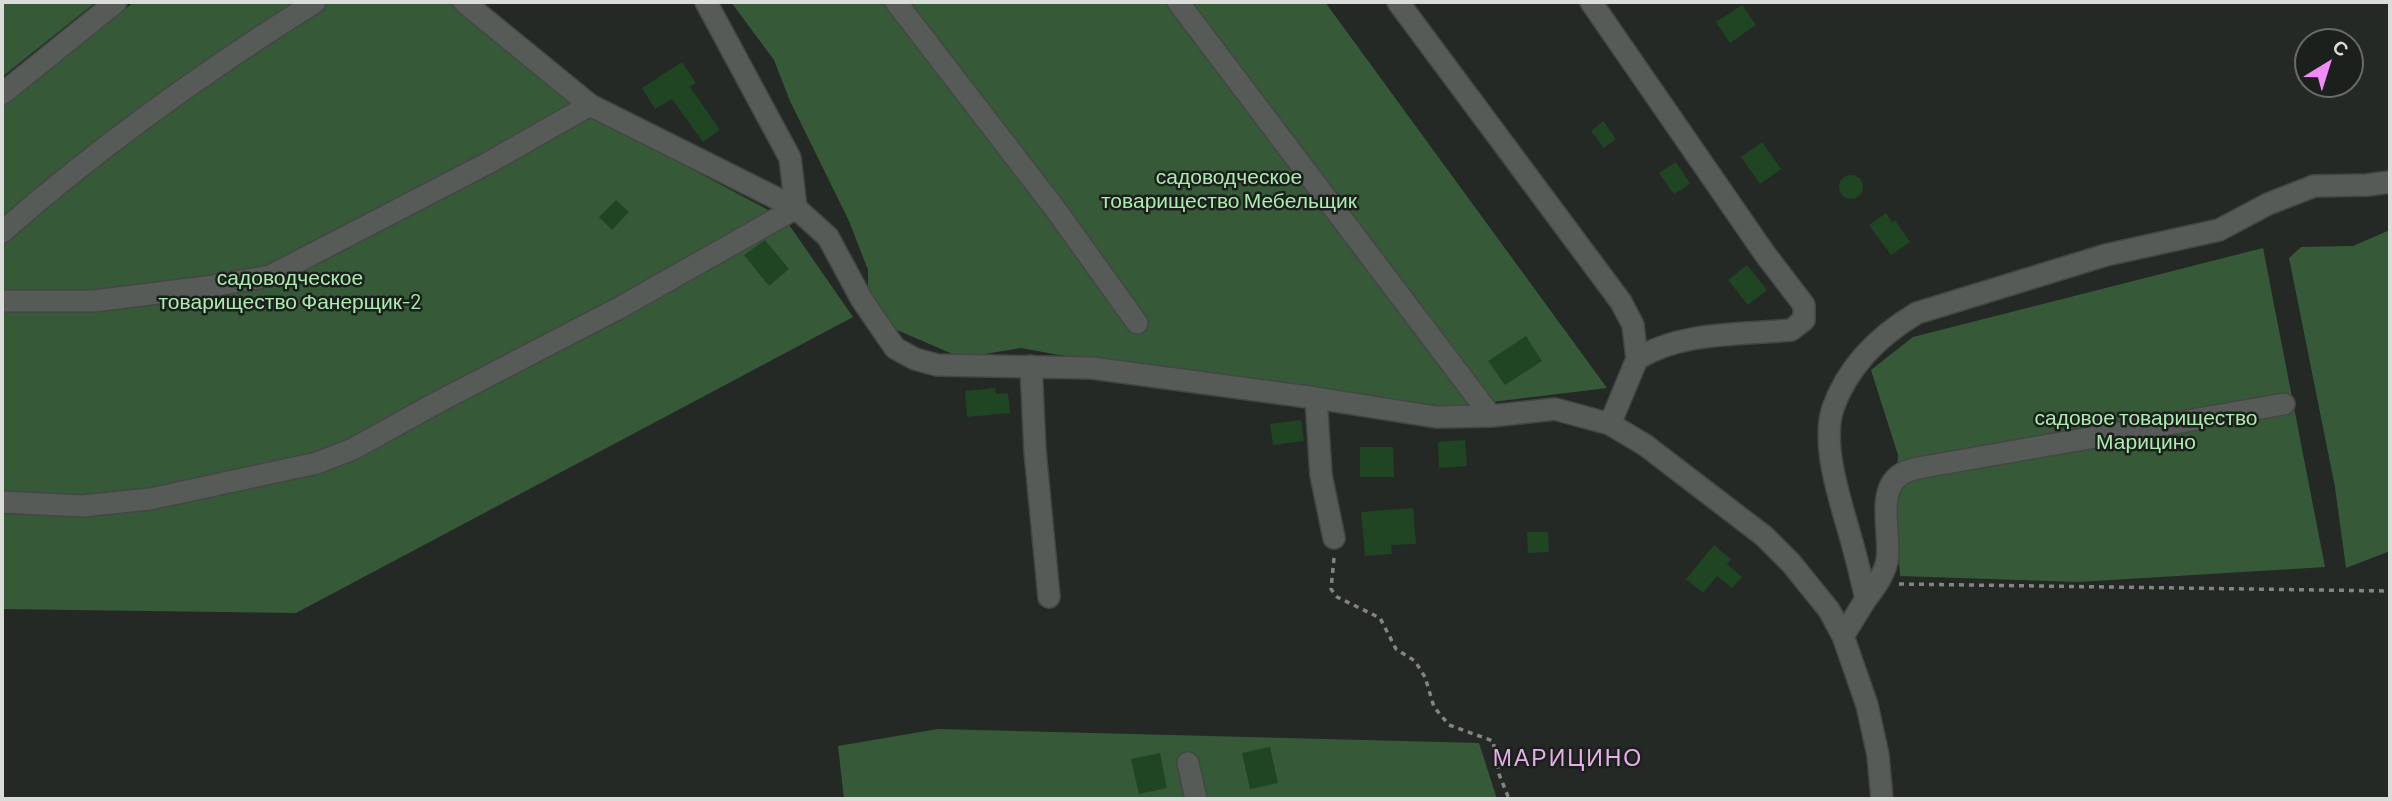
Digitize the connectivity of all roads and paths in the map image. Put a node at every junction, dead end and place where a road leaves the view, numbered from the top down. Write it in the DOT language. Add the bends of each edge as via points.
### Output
graph roads {
  1 [pos="116,2"];
  2 [pos="315,2"];
  3 [pos="464,2"];
  4 [pos="706,2"];
  5 [pos="896,2"];
  6 [pos="1178,2"];
  7 [pos="1398,2"];
  8 [pos="1591,2"];
  9 [pos="2,94"];
  10 [pos="590,105"];
  11 [pos="2390,182"];
  12 [pos="796,208"];
  13 [pos="2,232"];
  14 [pos="2,301"];
  15 [pos="1137,323"];
  16 [pos="1637,359"];
  17 [pos="1031,366"];
  18 [pos="1316,398"];
  19 [pos="2284,404"];
  20 [pos="1491,416"];
  21 [pos="1610,424"];
  22 [pos="2,502"];
  23 [pos="1334,538"];
  24 [pos="1894,584"];
  25 [pos="2390,592"];
  26 [pos="1049,597"];
  27 [pos="1866,599"];
  28 [pos="1843,636"];
  29 [pos="1188,763"];
  30 [pos="1196,799"];
  31 [pos="1509,799"];
  32 [pos="1882,799"];
  1 -- 9 [label="street"];
  2 -- 13 [label="street" via="162,104 62,179"];
  3 -- 10 [label="street"];
  4 -- 12 [label="street" via="790,158"];
  5 -- 15 [label="street"];
  6 -- 20 [label="street"];
  7 -- 16 [label="street" via="1621,302 1633,325"];
  8 -- 16 [label="street" via="1804,305 1804,320 1791,330 1676,341"];
  10 -- 12 [label="street"];
  10 -- 14 [label="street" via="270,276 94,301"];
  11 -- 27 [label="street" via="2314,186 2219,230 2106,255 1917,313 1892,327 1848,378 1833,410 1830,439 1837,491"];
  12 -- 17 [label="street" via="828,237 895,348 937,365"];
  12 -- 22 [label="street" via="621,307 354,449 317,463 150,499 82,506"];
  16 -- 21 [label="street"];
  17 -- 18 [label="street" via="1092,368"];
  17 -- 26 [label="street"];
  18 -- 20 [label="street" via="1436,417"];
  18 -- 23 [label="street" via="1321,475"];
  19 -- 27 [label="street" via="1903,473 1891,485 1886,500 1886,562"];
  20 -- 21 [label="street" via="1555,409"];
  21 -- 28 [label="street" via="1645,445 1764,536 1829,610"];
  23 -- 31 [label="path" via="1331,589 1337,597 1380,618 1396,649 1415,661 1434,707 1449,725 1493,741"];
  24 -- 25 [label="path"];
  27 -- 28 [label="street"];
  28 -- 32 [label="street" via="1867,705"];
  29 -- 30 [label="street"];
}
